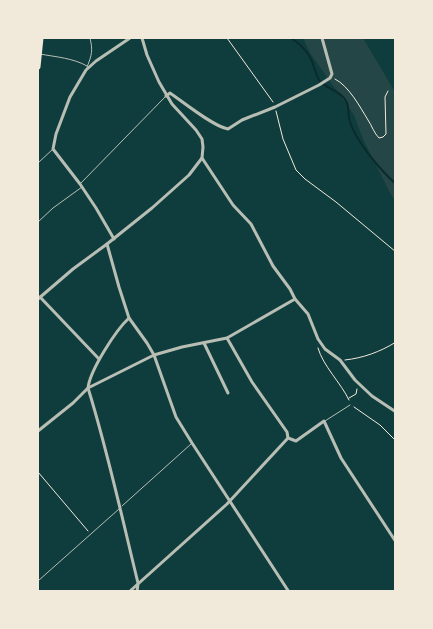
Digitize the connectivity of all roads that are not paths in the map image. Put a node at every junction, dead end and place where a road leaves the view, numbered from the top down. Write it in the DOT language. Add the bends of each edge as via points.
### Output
graph roads {
  1 [pos="42,38"];
  2 [pos="90,38"];
  3 [pos="130,38"];
  4 [pos="142,38"];
  5 [pos="322,38"];
  6 [pos="40,53"];
  7 [pos="38,67"];
  8 [pos="87,68"];
  9 [pos="166,96"];
  10 [pos="53,148"];
  11 [pos="202,158"];
  12 [pos="38,163"];
  13 [pos="81,185"];
  14 [pos="38,222"];
  15 [pos="114,239"];
  16 [pos="107,244"];
  17 [pos="39,298"];
  18 [pos="295,299"];
  19 [pos="129,318"];
  20 [pos="227,338"];
  21 [pos="204,344"];
  22 [pos="154,355"];
  23 [pos="99,359"];
  24 [pos="88,388"];
  25 [pos="228,393"];
  26 [pos="350,405"];
  27 [pos="396,412"];
  28 [pos="324,421"];
  29 [pos="38,431"];
  30 [pos="288,438"];
  31 [pos="192,444"];
  32 [pos="230,500"];
  33 [pos="120,508"];
  34 [pos="396,542"];
  35 [pos="38,581"];
  36 [pos="138,583"];
  37 [pos="138,590"];
  38 [pos="128,592"];
  39 [pos="142,592"];
  40 [pos="289,592"];
  1 -- 6 [label="highway"];
  2 -- 8 [label="lane" via="92,55"];
  3 -- 8 [label="street"];
  4 -- 9 [label="street"];
  5 -- 9 [label="street" via="332,74 328,79 228,129 170,93"];
  6 -- 7 [label="highway"];
  6 -- 8 [label="lane" via="81,62"];
  8 -- 10 [label="street" via="70,98"];
  9 -- 11 [label="street" via="202,139"];
  9 -- 13 [label="lane"];
  10 -- 12 [label="lane"];
  10 -- 13 [label="street"];
  11 -- 15 [label="street" via="189,175"];
  11 -- 18 [label="street" via="233,205 251,224"];
  13 -- 14 [label="lane"];
  13 -- 15 [label="street"];
  15 -- 16 [label="street"];
  16 -- 17 [label="street"];
  16 -- 19 [label="street"];
  17 -- 23 [label="street"];
  18 -- 20 [label="street"];
  18 -- 27 [label="street" via="308,314 325,349 340,360 372,396"];
  19 -- 22 [label="street"];
  19 -- 23 [label="street"];
  20 -- 21 [label="street"];
  20 -- 30 [label="street"];
  21 -- 22 [label="street"];
  21 -- 25 [label="street"];
  22 -- 24 [label="street"];
  22 -- 31 [label="street" via="176,417"];
  23 -- 24 [label="street"];
  24 -- 29 [label="street"];
  24 -- 33 [label="street"];
  26 -- 28 [label="lane"];
  28 -- 30 [label="street" via="296,441"];
  28 -- 34 [label="street" via="342,458"];
  30 -- 32 [label="street"];
  31 -- 32 [label="street"];
  31 -- 33 [label="lane"];
  32 -- 36 [label="street"];
  32 -- 40 [label="street"];
  33 -- 35 [label="lane"];
  33 -- 36 [label="street"];
  36 -- 37 [label="street"];
  36 -- 38 [label="street"];
  37 -- 39 [label="street"];
}
